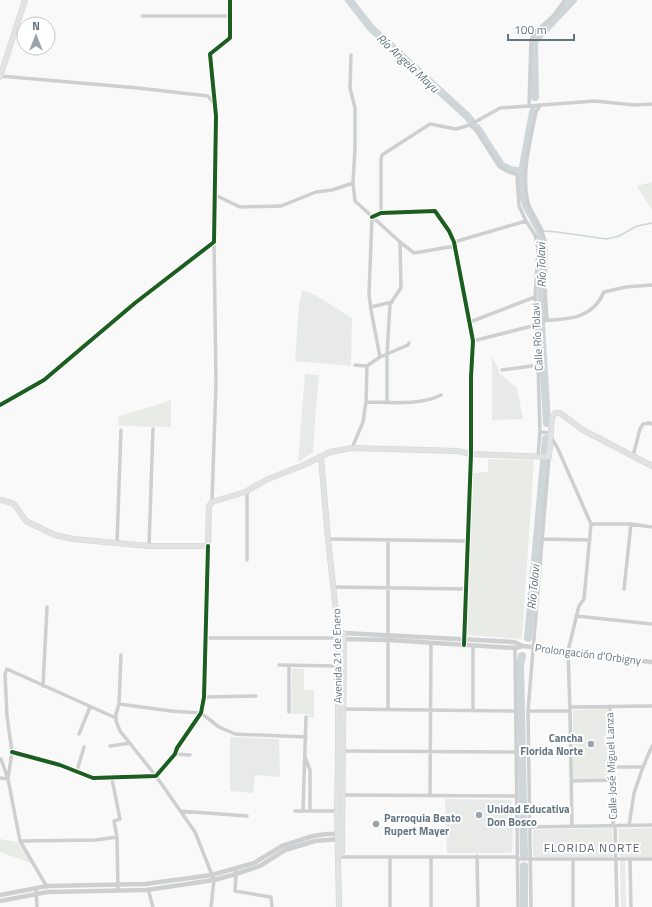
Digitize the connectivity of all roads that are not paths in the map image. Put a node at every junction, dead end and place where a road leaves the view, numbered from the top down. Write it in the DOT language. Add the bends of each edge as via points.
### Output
graph roads {
  1 [pos="25,0"];
  2 [pos="230,0"];
  3 [pos="565,0"];
  4 [pos="142,16"];
  5 [pos="230,16"];
  6 [pos="351,55"];
  7 [pos="0,76"];
  8 [pos="652,104"];
  9 [pos="529,105"];
  10 [pos="215,106"];
  11 [pos="540,106"];
  12 [pos="470,125"];
  13 [pos="353,183"];
  14 [pos="215,195"];
  15 [pos="381,213"];
  16 [pos="372,217"];
  17 [pos="526,221"];
  18 [pos="214,242"];
  19 [pos="400,242"];
  20 [pos="454,244"];
  21 [pos="652,285"];
  22 [pos="535,297"];
  23 [pos="392,302"];
  24 [pos="371,307"];
  25 [pos="546,320"];
  26 [pos="470,322"];
  27 [pos="535,322"];
  28 [pos="473,341"];
  29 [pos="409,343"];
  30 [pos="387,355"];
  31 [pos="380,357"];
  32 [pos="355,364"];
  33 [pos="538,365"];
  34 [pos="367,366"];
  35 [pos="502,370"];
  36 [pos="441,395"];
  37 [pos="366,402"];
  38 [pos="387,402"];
  39 [pos="0,405"];
  40 [pos="652,424"];
  41 [pos="153,429"];
  42 [pos="121,430"];
  43 [pos="540,432"];
  44 [pos="551,435"];
  45 [pos="352,448"];
  46 [pos="471,454"];
  47 [pos="321,456"];
  48 [pos="538,456"];
  49 [pos="633,456"];
  50 [pos="549,457"];
  51 [pos="652,466"];
  52 [pos="247,492"];
  53 [pos="0,500"];
  54 [pos="212,502"];
  55 [pos="591,524"];
  56 [pos="631,524"];
  57 [pos="652,527"];
  58 [pos="328,539"];
  59 [pos="542,539"];
  60 [pos="590,540"];
  61 [pos="388,541"];
  62 [pos="468,542"];
  63 [pos="117,543"];
  64 [pos="149,546"];
  65 [pos="208,546"];
  66 [pos="247,560"];
  67 [pos="334,587"];
  68 [pos="388,588"];
  69 [pos="466,589"];
  70 [pos="624,589"];
  71 [pos="47,606"];
  72 [pos="576,616"];
  73 [pos="652,624"];
  74 [pos="338,635"];
  75 [pos="344,636"];
  76 [pos="388,637"];
  77 [pos="206,638"];
  78 [pos="465,639"];
  79 [pos="431,643"];
  80 [pos="464,645"];
  81 [pos="473,646"];
  82 [pos="523,646"];
  83 [pos="533,647"];
  84 [pos="515,648"];
  85 [pos="568,651"];
  86 [pos="121,655"];
  87 [pos="652,662"];
  88 [pos="279,665"];
  89 [pos="289,665"];
  90 [pos="338,666"];
  91 [pos="43,686"];
  92 [pos="256,696"];
  93 [pos="204,697"];
  94 [pos="119,704"];
  95 [pos="610,706"];
  96 [pos="652,706"];
  97 [pos="90,707"];
  98 [pos="340,709"];
  99 [pos="570,709"];
  100 [pos="388,710"];
  101 [pos="430,710"];
  102 [pos="473,710"];
  103 [pos="515,711"];
  104 [pos="528,711"];
  105 [pos="290,712"];
  106 [pos="201,713"];
  107 [pos="306,717"];
  108 [pos="116,718"];
  109 [pos="78,734"];
  110 [pos="306,737"];
  111 [pos="130,743"];
  112 [pos="110,746"];
  113 [pos="652,746"];
  114 [pos="84,747"];
  115 [pos="341,751"];
  116 [pos="12,752"];
  117 [pos="430,752"];
  118 [pos="516,752"];
  119 [pos="175,754"];
  120 [pos="190,755"];
  121 [pos="305,756"];
  122 [pos="1,758"];
  123 [pos="12,758"];
  124 [pos="612,767"];
  125 [pos="642,767"];
  126 [pos="77,771"];
  127 [pos="156,776"];
  128 [pos="0,778"];
  129 [pos="8,778"];
  130 [pos="112,779"];
  131 [pos="612,780"];
  132 [pos="571,782"];
  133 [pos="340,795"];
  134 [pos="430,796"];
  135 [pos="516,796"];
  136 [pos="180,811"];
  137 [pos="295,811"];
  138 [pos="303,811"];
  139 [pos="310,811"];
  140 [pos="340,812"];
  141 [pos="247,816"];
  142 [pos="652,825"];
  143 [pos="572,826"];
  144 [pos="614,826"];
  145 [pos="629,826"];
  146 [pos="529,827"];
  147 [pos="340,836"];
  148 [pos="117,837"];
  149 [pos="20,841"];
  150 [pos="477,856"];
  151 [pos="338,857"];
  152 [pos="390,857"];
  153 [pos="431,857"];
  154 [pos="517,858"];
  155 [pos="530,859"];
  156 [pos="573,859"];
  157 [pos="616,859"];
  158 [pos="630,859"];
  159 [pos="652,859"];
  160 [pos="236,872"];
  161 [pos="213,878"];
  162 [pos="148,884"];
  163 [pos="47,886"];
  164 [pos="118,887"];
  165 [pos="36,888"];
  166 [pos="148,890"];
  167 [pos="47,892"];
  168 [pos="36,893"];
  169 [pos="0,895"];
  170 [pos="0,901"];
  171 [pos="37,907"];
  172 [pos="153,907"];
  173 [pos="211,907"];
  174 [pos="272,907"];
  175 [pos="339,907"];
  176 [pos="390,907"];
  177 [pos="432,907"];
  178 [pos="478,907"];
  179 [pos="518,907"];
  180 [pos="531,907"];
  181 [pos="574,907"];
  182 [pos="617,907"];
  183 [pos="631,907"];
  1 -- 7 [label="main road"];
  2 -- 5 [label="street"];
  3 -- 9 [label="street" via="553,16 534,33 531,40"];
  4 -- 5 [label="street"];
  5 -- 10 [label="street" via="230,38 210,54"];
  6 -- 13 [label="street" via="350,88 355,108"];
  7 -- 10 [label="street" via="208,96"];
  8 -- 11 [label="street" via="595,102"];
  9 -- 11 [label="street"];
  9 -- 12 [label="street" via="500,108"];
  10 -- 14 [label="street"];
  11 -- 25 [label="street, Calle Río Tolavi" via="536,112 526,164 526,191 528,204 545,241"];
  12 -- 15 [label="street" via="456,129 430,124 382,155"];
  12 -- 17 [label="street, Calle Río Tolavi" via="477,131 499,166 517,175 519,206"];
  13 -- 14 [label="street" via="316,192 281,206 240,207"];
  13 -- 16 [label="street" via="355,201"];
  14 -- 18 [label="street"];
  15 -- 16 [label="street"];
  15 -- 20 [label="street" via="435,211"];
  16 -- 19 [label="street"];
  16 -- 24 [label="street"];
  17 -- 20 [label="street"];
  17 -- 22 [label="street, Calle Río Tolavi" via="535,235 538,249"];
  18 -- 39 [label="street" via="135,303 44,380"];
  18 -- 54 [label="street" via="216,383"];
  19 -- 20 [label="street" via="414,253"];
  19 -- 23 [label="street" via="401,288"];
  20 -- 26 [label="street"];
  21 -- 25 [label="street" via="604,292 599,303 576,318 563,321"];
  22 -- 26 [label="street"];
  22 -- 27 [label="street, Calle Río Tolavi"];
  23 -- 24 [label="street"];
  23 -- 30 [label="street"];
  24 -- 31 [label="street"];
  25 -- 27 [label="street"];
  26 -- 28 [label="street"];
  27 -- 28 [label="street"];
  27 -- 33 [label="street, Calle Río Tolavi"];
  28 -- 46 [label="street"];
  29 -- 30 [label="street"];
  30 -- 31 [label="street"];
  30 -- 38 [label="street"];
  31 -- 34 [label="street"];
  32 -- 34 [label="street"];
  33 -- 35 [label="street"];
  33 -- 43 [label="street, Calle Río Tolavi"];
  34 -- 37 [label="street"];
  36 -- 38 [label="street" via="423,402"];
  37 -- 38 [label="street"];
  37 -- 45 [label="street" via="363,422"];
  40 -- 49 [label="street" via="644,424 640,429"];
  41 -- 64 [label="street"];
  42 -- 63 [label="street"];
  43 -- 44 [label="street"];
  43 -- 48 [label="street, Calle Río Tolavi"];
  44 -- 49 [label="main road" via="552,418 555,413 560,413 583,430"];
  44 -- 50 [label="main road"];
  44 -- 55 [label="street"];
  45 -- 46 [label="main road" via="458,451"];
  45 -- 47 [label="main road"];
  46 -- 48 [label="main road"];
  46 -- 62 [label="street"];
  47 -- 52 [label="main road" via="268,479"];
  47 -- 58 [label="main road, Avenida 21 de Enero"];
  48 -- 50 [label="main road"];
  49 -- 51 [label="main road"];
  50 -- 59 [label="street"];
  52 -- 54 [label="main road"];
  52 -- 66 [label="street"];
  53 -- 63 [label="main road" via="14,504 26,521 44,531 73,539"];
  54 -- 65 [label="main road" via="209,506"];
  55 -- 56 [label="street"];
  55 -- 60 [label="street"];
  56 -- 57 [label="street"];
  56 -- 70 [label="street"];
  58 -- 61 [label="street"];
  58 -- 67 [label="main road, Avenida 21 de Enero"];
  59 -- 60 [label="street"];
  59 -- 83 [label="street"];
  60 -- 72 [label="street" via="584,599"];
  61 -- 62 [label="street"];
  61 -- 68 [label="street"];
  62 -- 69 [label="street"];
  63 -- 64 [label="main road"];
  64 -- 65 [label="main road"];
  65 -- 77 [label="street"];
  67 -- 68 [label="street"];
  67 -- 74 [label="main road, Avenida 21 de Enero"];
  68 -- 69 [label="street"];
  68 -- 76 [label="street"];
  69 -- 78 [label="street"];
  71 -- 91 [label="street"];
  72 -- 73 [label="street"];
  72 -- 85 [label="street"];
  74 -- 75 [label="main road, Prolongación d'Orbigny"];
  74 -- 77 [label="street"];
  74 -- 90 [label="main road, Avenida 21 de Enero"];
  75 -- 76 [label="street, Prolongación d'Orbigny"];
  75 -- 98 [label="main road, Avenida 21 de Enero"];
  76 -- 78 [label="street, Prolongación d'Orbigny"];
  76 -- 79 [label="street, Prolongación d'Orbigny"];
  76 -- 100 [label="street"];
  77 -- 93 [label="street"];
  78 -- 80 [label="street"];
  78 -- 82 [label="street, Prolongación d'Orbigny" via="514,642"];
  79 -- 80 [label="street, Prolongación d'Orbigny"];
  79 -- 101 [label="street"];
  80 -- 81 [label="street, Prolongación d'Orbigny"];
  81 -- 84 [label="street, Prolongación d'Orbigny"];
  81 -- 102 [label="street"];
  82 -- 83 [label="street, Prolongación d'Orbigny"];
  82 -- 84 [label="street, Prolongación d'Orbigny"];
  83 -- 85 [label="street, Prolongación d'Orbigny"];
  83 -- 104 [label="street"];
  84 -- 103 [label="street"];
  85 -- 87 [label="street, Prolongación d'Orbigny" via="573,654"];
  85 -- 99 [label="street"];
  86 -- 94 [label="street"];
  88 -- 89 [label="street"];
  89 -- 90 [label="street"];
  89 -- 105 [label="street"];
  90 -- 98 [label="main road, Avenida 21 de Enero"];
  91 -- 97 [label="street"];
  91 -- 116 [label="street" via="8,669 5,674 6,716"];
  92 -- 93 [label="street"];
  93 -- 106 [label="street"];
  94 -- 106 [label="street"];
  94 -- 108 [label="street"];
  95 -- 96 [label="street"];
  95 -- 99 [label="street"];
  95 -- 124 [label="street, Calle José Miguel Lanza"];
  97 -- 108 [label="street"];
  97 -- 109 [label="street"];
  98 -- 100 [label="street"];
  98 -- 115 [label="main road, Avenida 21 de Enero"];
  99 -- 104 [label="street"];
  99 -- 132 [label="street"];
  100 -- 101 [label="street"];
  101 -- 102 [label="street"];
  101 -- 117 [label="street"];
  102 -- 103 [label="street"];
  103 -- 118 [label="street"];
  104 -- 146 [label="street"];
  106 -- 110 [label="street" via="219,727 236,734"];
  106 -- 119 [label="street"];
  107 -- 110 [label="street"];
  108 -- 111 [label="street" via="120,730"];
  110 -- 121 [label="street"];
  111 -- 112 [label="street"];
  111 -- 127 [label="street"];
  113 -- 125 [label="street"];
  114 -- 126 [label="street"];
  115 -- 117 [label="street"];
  115 -- 133 [label="main road, Avenida 21 de Enero"];
  116 -- 123 [label="street"];
  116 -- 126 [label="street"];
  117 -- 118 [label="street"];
  117 -- 134 [label="street"];
  118 -- 135 [label="street"];
  119 -- 120 [label="street"];
  119 -- 127 [label="street"];
  121 -- 138 [label="street"];
  121 -- 139 [label="street" via="310,770"];
  122 -- 123 [label="street"];
  122 -- 129 [label="street"];
  123 -- 129 [label="street"];
  124 -- 125 [label="street"];
  124 -- 131 [label="street, Calle José Miguel Lanza"];
  125 -- 145 [label="street" via="634,793"];
  126 -- 130 [label="street" via="94,778"];
  127 -- 130 [label="street"];
  127 -- 136 [label="street"];
  128 -- 129 [label="street"];
  129 -- 149 [label="street"];
  130 -- 148 [label="street" via="120,819 114,821"];
  131 -- 132 [label="street"];
  131 -- 144 [label="street, Calle José Miguel Lanza"];
  132 -- 143 [label="street"];
  133 -- 134 [label="street"];
  133 -- 140 [label="main road, Avenida 21 de Enero"];
  134 -- 135 [label="street"];
  135 -- 154 [label="street"];
  136 -- 141 [label="street"];
  136 -- 161 [label="street" via="195,832"];
  137 -- 138 [label="street"];
  138 -- 139 [label="street"];
  139 -- 140 [label="street"];
  140 -- 147 [label="main road, Avenida 21 de Enero"];
  142 -- 145 [label="street"];
  143 -- 144 [label="street"];
  143 -- 146 [label="street"];
  144 -- 145 [label="street"];
  144 -- 157 [label="street, Calle José Miguel Lanza"];
  146 -- 155 [label="street"];
  147 -- 151 [label="main road, Avenida 21 de Enero"];
  147 -- 160 [label="street" via="313,836 282,846"];
  148 -- 149 [label="street" via="96,840"];
  148 -- 164 [label="street"];
  149 -- 163 [label="street"];
  150 -- 153 [label="street"];
  150 -- 154 [label="street"];
  150 -- 178 [label="street"];
  151 -- 152 [label="street"];
  151 -- 175 [label="main road, Avenida 21 de Enero"];
  152 -- 153 [label="street"];
  152 -- 176 [label="street"];
  153 -- 177 [label="street"];
  154 -- 155 [label="street"];
  154 -- 179 [label="street"];
  155 -- 156 [label="street"];
  155 -- 180 [label="street"];
  156 -- 157 [label="street"];
  156 -- 181 [label="street"];
  157 -- 158 [label="street"];
  157 -- 182 [label="street, Calle José Miguel Lanza"];
  158 -- 159 [label="street"];
  158 -- 183 [label="street"];
  160 -- 161 [label="street"];
  160 -- 174 [label="street" via="235,891 271,897"];
  161 -- 162 [label="street"];
  161 -- 166 [label="street"];
  161 -- 173 [label="street"];
  162 -- 164 [label="street"];
  162 -- 166 [label="street"];
  163 -- 164 [label="street"];
  163 -- 165 [label="street"];
  163 -- 167 [label="street"];
  164 -- 166 [label="street"];
  164 -- 167 [label="street"];
  165 -- 168 [label="street"];
  165 -- 169 [label="street"];
  166 -- 172 [label="street"];
  167 -- 168 [label="street"];
  168 -- 170 [label="street"];
  168 -- 171 [label="street"];
}
